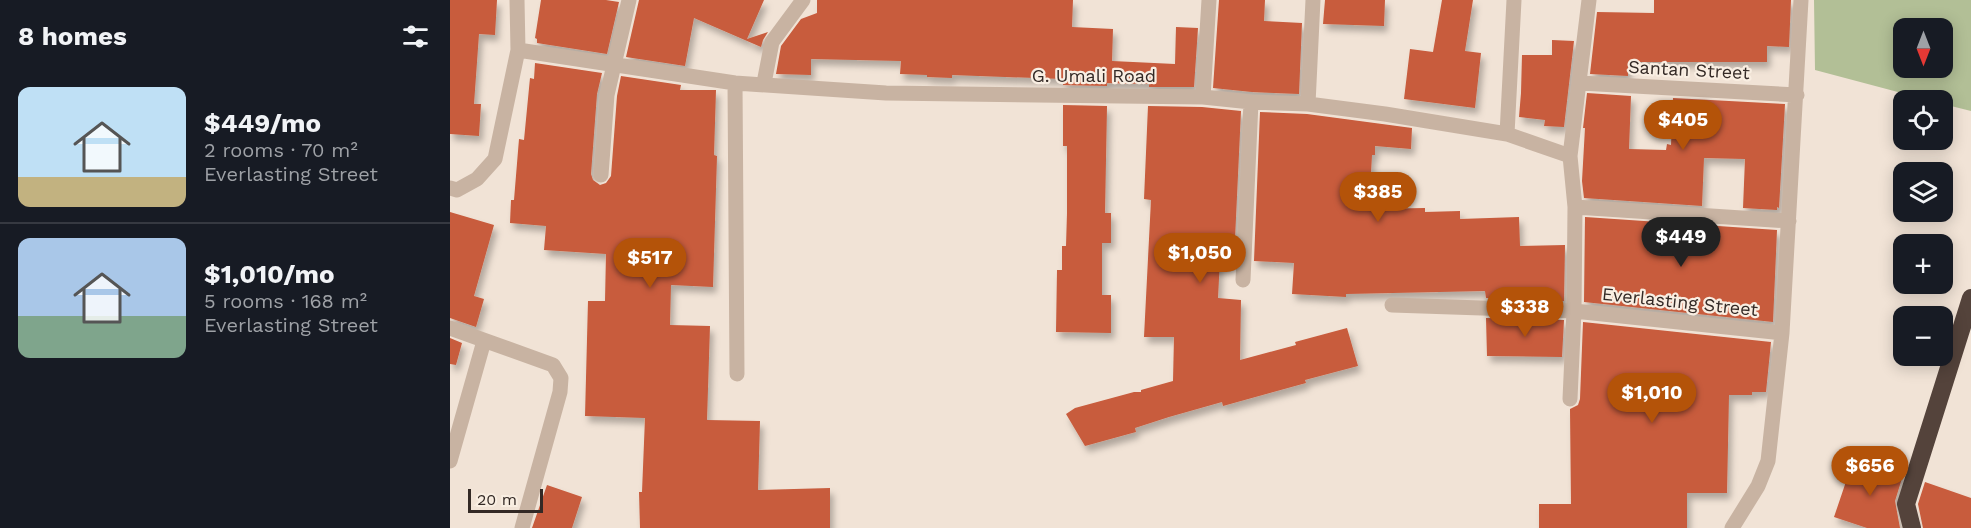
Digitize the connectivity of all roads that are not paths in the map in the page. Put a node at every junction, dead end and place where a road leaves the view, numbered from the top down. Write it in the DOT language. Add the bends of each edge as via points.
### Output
graph roads {
  1 [pos="517,0"];
  2 [pos="629,0"];
  3 [pos="803,0"];
  4 [pos="1209,0"];
  5 [pos="1313,0"];
  6 [pos="1514,0"];
  7 [pos="1589,0"];
  8 [pos="1801,0"];
  9 [pos="518,50"];
  10 [pos="614,64"];
  11 [pos="735,82"];
  12 [pos="764,83"];
  13 [pos="1580,83"];
  14 [pos="1797,95"];
  15 [pos="1203,97"];
  16 [pos="1251,102"];
  17 [pos="1308,104"];
  18 [pos="1507,134"];
  19 [pos="1570,156"];
  20 [pos="601,175"];
  21 [pos="450,188"];
  22 [pos="1575,207"];
  23 [pos="1789,221"];
  24 [pos="1242,280"];
  25 [pos="1971,298"];
  26 [pos="1392,305"];
  27 [pos="1574,311"];
  28 [pos="450,328"];
  29 [pos="1782,333"];
  30 [pos="484,341"];
  31 [pos="737,374"];
  32 [pos="1570,399"];
  33 [pos="450,461"];
  34 [pos="522,528"];
  35 [pos="1732,528"];
  36 [pos="1912,528"];
  1 -- 9 [label="street"];
  2 -- 10 [label="street"];
  3 -- 12 [label="street" via="772,42"];
  4 -- 15 [label="street"];
  5 -- 17 [label="street"];
  6 -- 18 [label="street"];
  7 -- 13 [label="street"];
  8 -- 14 [label="street"];
  9 -- 10 [label="street, G. Umali Road"];
  9 -- 21 [label="street" via="495,159 477,180 457,190"];
  10 -- 11 [label="street, G. Umali Road"];
  10 -- 20 [label="street" via="607,95"];
  11 -- 12 [label="street, G. Umali Road"];
  11 -- 31 [label="street"];
  12 -- 15 [label="street, G. Umali Road" via="886,93"];
  13 -- 14 [label="street, Santan Street"];
  13 -- 19 [label="street"];
  14 -- 23 [label="street"];
  15 -- 16 [label="street, G. Umali Road"];
  16 -- 17 [label="street, G. Umali Road"];
  16 -- 24 [label="street"];
  17 -- 18 [label="street, G. Umali Road"];
  18 -- 19 [label="street, G. Umali Road"];
  19 -- 22 [label="street"];
  22 -- 23 [label="street"];
  22 -- 27 [label="street"];
  23 -- 29 [label="street"];
  25 -- 36 [label="highway" via="1906,504"];
  26 -- 27 [label="street, Everlasting Street"];
  27 -- 29 [label="street, Everlasting Street"];
  27 -- 32 [label="street"];
  28 -- 30 [label="street"];
  29 -- 35 [label="street" via="1768,461 1758,486"];
  30 -- 33 [label="street"];
  30 -- 34 [label="street" via="553,365 561,378"];
}
